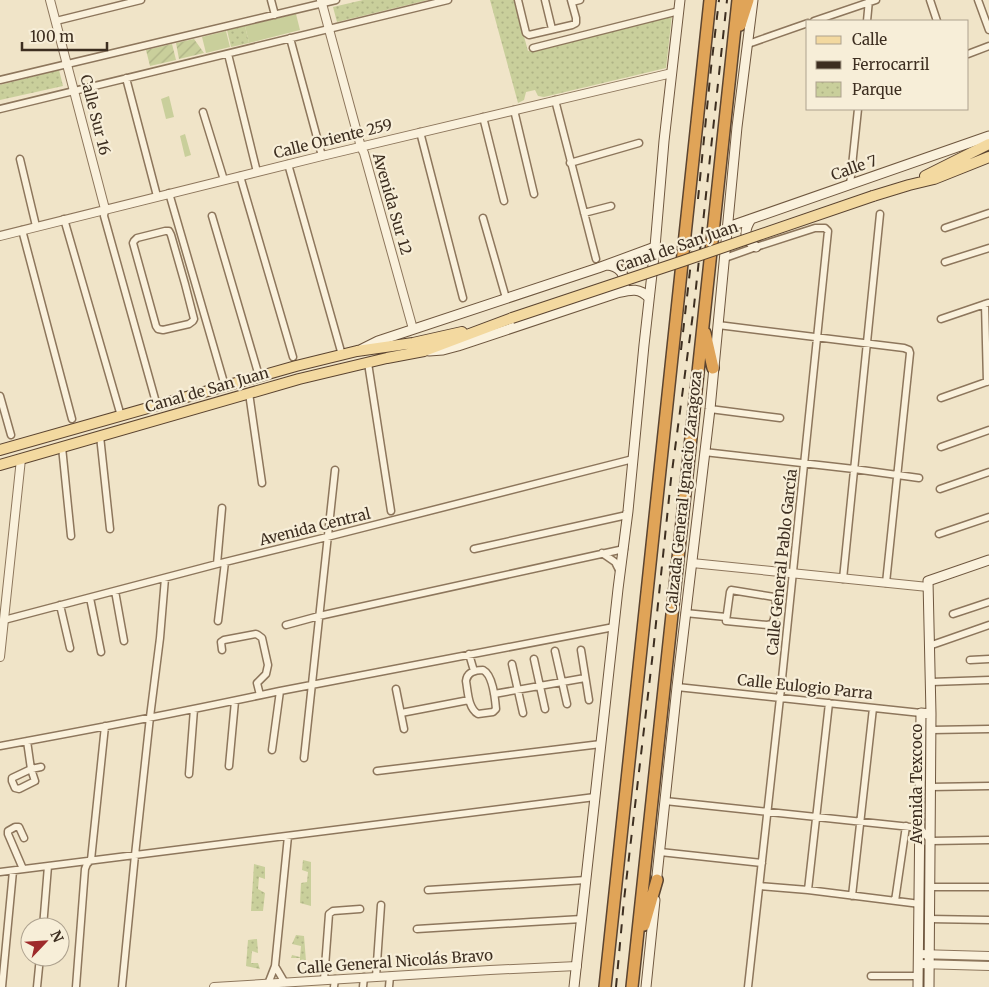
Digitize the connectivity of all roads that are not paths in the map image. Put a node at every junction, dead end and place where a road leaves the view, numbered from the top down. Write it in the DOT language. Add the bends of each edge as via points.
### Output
graph roads {
  1 [pos="50,0"];
  2 [pos="141,0"];
  3 [pos="271,0"];
  4 [pos="336,0"];
  5 [pos="448,0"];
  6 [pos="518,0"];
  7 [pos="545,0"];
  8 [pos="580,0"];
  9 [pos="680,0"];
  10 [pos="710,0"];
  11 [pos="738,0"];
  12 [pos="748,0"];
  13 [pos="753,0"];
  14 [pos="876,0"];
  15 [pos="930,0"];
  16 [pos="978,0"];
  17 [pos="572,1"];
  18 [pos="869,1"];
  19 [pos="321,2"];
  20 [pos="679,11"];
  21 [pos="274,14"];
  22 [pos="56,20"];
  23 [pos="817,20"];
  24 [pos="867,20"];
  25 [pos="937,20"];
  26 [pos="806,24"];
  27 [pos="329,29"];
  28 [pos="552,29"];
  29 [pos="989,30"];
  30 [pos="290,38"];
  31 [pos="734,40"];
  32 [pos="748,44"];
  33 [pos="989,46"];
  34 [pos="533,48"];
  35 [pos="228,54"];
  36 [pos="969,54"];
  37 [pos="67,64"];
  38 [pos="672,73"];
  39 [pos="126,78"];
  40 [pos="0,80"];
  41 [pos="74,90"];
  42 [pos="555,100"];
  43 [pos="0,108"];
  44 [pos="514,110"];
  45 [pos="858,110"];
  46 [pos="203,112"];
  47 [pos="483,117"];
  48 [pos="420,132"];
  49 [pos="989,136"];
  50 [pos="639,143"];
  51 [pos="989,144"];
  52 [pos="361,147"];
  53 [pos="322,156"];
  54 [pos="989,158"];
  55 [pos="20,159"];
  56 [pos="570,163"];
  57 [pos="288,164"];
  58 [pos="257,172"];
  59 [pos="240,176"];
  60 [pos="224,180"];
  61 [pos="850,185"];
  62 [pos="909,185"];
  63 [pos="170,193"];
  64 [pos="534,194"];
  65 [pos="157,196"];
  66 [pos="504,201"];
  67 [pos="611,206"];
  68 [pos="105,209"];
  69 [pos="584,213"];
  70 [pos="989,213"];
  71 [pos="880,214"];
  72 [pos="212,216"];
  73 [pos="483,218"];
  74 [pos="64,219"];
  75 [pos="752,219"];
  76 [pos="36,226"];
  77 [pos="728,227"];
  78 [pos="945,228"];
  79 [pos="22,230"];
  80 [pos="0,236"];
  81 [pos="655,247"];
  82 [pos="756,247"];
  83 [pos="989,248"];
  84 [pos="725,258"];
  85 [pos="596,259"];
  86 [pos="945,262"];
  87 [pos="606,265"];
  88 [pos="195,282"];
  89 [pos="185,284"];
  90 [pos="618,293"];
  91 [pos="463,298"];
  92 [pos="506,298"];
  93 [pos="649,298"];
  94 [pos="987,303"];
  95 [pos="942,319"];
  96 [pos="703,325"];
  97 [pos="718,325"];
  98 [pos="490,326"];
  99 [pos="413,329"];
  100 [pos="818,337"];
  101 [pos="866,343"];
  102 [pos="988,343"];
  103 [pos="357,351"];
  104 [pos="424,351"];
  105 [pos="342,355"];
  106 [pos="293,357"];
  107 [pos="368,363"];
  108 [pos="713,368"];
  109 [pos="258,376"];
  110 [pos="988,381"];
  111 [pos="225,386"];
  112 [pos="249,393"];
  113 [pos="0,396"];
  114 [pos="941,398"];
  115 [pos="156,402"];
  116 [pos="710,409"];
  117 [pos="121,416"];
  118 [pos="780,418"];
  119 [pos="72,419"];
  120 [pos="989,430"];
  121 [pos="11,435"];
  122 [pos="100,436"];
  123 [pos="62,447"];
  124 [pos="941,447"];
  125 [pos="0,450"];
  126 [pos="704,452"];
  127 [pos="21,459"];
  128 [pos="632,459"];
  129 [pos="804,464"];
  130 [pos="0,465"];
  131 [pos="854,469"];
  132 [pos="335,470"];
  133 [pos="989,472"];
  134 [pos="898,475"];
  135 [pos="919,478"];
  136 [pos="262,482"];
  137 [pos="940,489"];
  138 [pos="222,508"];
  139 [pos="391,511"];
  140 [pos="627,515"];
  141 [pos="989,517"];
  142 [pos="110,529"];
  143 [pos="940,534"];
  144 [pos="71,536"];
  145 [pos="327,537"];
  146 [pos="474,549"];
  147 [pos="624,549"];
  148 [pos="602,553"];
  149 [pos="989,560"];
  150 [pos="225,562"];
  151 [pos="692,563"];
  152 [pos="217,564"];
  153 [pos="989,566"];
  154 [pos="620,572"];
  155 [pos="793,574"];
  156 [pos="165,578"];
  157 [pos="843,578"];
  158 [pos="886,583"];
  159 [pos="928,584"];
  160 [pos="115,592"];
  161 [pos="90,598"];
  162 [pos="989,602"];
  163 [pos="60,605"];
  164 [pos="686,613"];
  165 [pos="953,614"];
  166 [pos="319,616"];
  167 [pos="726,617"];
  168 [pos="4,620"];
  169 [pos="218,621"];
  170 [pos="286,625"];
  171 [pos="989,625"];
  172 [pos="614,627"];
  173 [pos="124,641"];
  174 [pos="929,646"];
  175 [pos="70,648"];
  176 [pos="222,650"];
  177 [pos="581,650"];
  178 [pos="555,651"];
  179 [pos="101,652"];
  180 [pos="470,654"];
  181 [pos="0,657"];
  182 [pos="534,659"];
  183 [pos="989,659"];
  184 [pos="970,660"];
  185 [pos="512,664"];
  186 [pos="474,671"];
  187 [pos="585,678"];
  188 [pos="989,680"];
  189 [pos="931,682"];
  190 [pos="562,683"];
  191 [pos="311,685"];
  192 [pos="540,687"];
  193 [pos="677,687"];
  194 [pos="396,689"];
  195 [pos="518,690"];
  196 [pos="280,691"];
  197 [pos="494,694"];
  198 [pos="260,695"];
  199 [pos="780,698"];
  200 [pos="469,700"];
  201 [pos="589,700"];
  202 [pos="235,701"];
  203 [pos="829,703"];
  204 [pos="567,704"];
  205 [pos="873,708"];
  206 [pos="194,709"];
  207 [pos="545,709"];
  208 [pos="523,713"];
  209 [pos="926,713"];
  210 [pos="401,714"];
  211 [pos="150,717"];
  212 [pos="105,726"];
  213 [pos="404,729"];
  214 [pos="989,729"];
  215 [pos="931,730"];
  216 [pos="27,741"];
  217 [pos="926,741"];
  218 [pos="601,744"];
  219 [pos="0,746"];
  220 [pos="272,750"];
  221 [pos="304,758"];
  222 [pos="40,766"];
  223 [pos="229,766"];
  224 [pos="377,771"];
  225 [pos="189,774"];
  226 [pos="989,786"];
  227 [pos="930,787"];
  228 [pos="596,797"];
  229 [pos="665,801"];
  230 [pos="768,811"];
  231 [pos="817,816"];
  232 [pos="861,821"];
  233 [pos="906,826"];
  234 [pos="920,828"];
  235 [pos="288,836"];
  236 [pos="24,838"];
  237 [pos="989,840"];
  238 [pos="931,841"];
  239 [pos="660,852"];
  240 [pos="134,855"];
  241 [pos="91,860"];
  242 [pos="762,863"];
  243 [pos="48,866"];
  244 [pos="24,870"];
  245 [pos="13,871"];
  246 [pos="0,872"];
  247 [pos="586,880"];
  248 [pos="657,880"];
  249 [pos="760,886"];
  250 [pos="930,887"];
  251 [pos="989,887"];
  252 [pos="428,890"];
  253 [pos="808,890"];
  254 [pos="852,896"];
  255 [pos="895,901"];
  256 [pos="920,904"];
  257 [pos="380,905"];
  258 [pos="360,909"];
  259 [pos="44,917"];
  260 [pos="929,919"];
  261 [pos="582,920"];
  262 [pos="989,920"];
  263 [pos="417,929"];
  264 [pos="919,954"];
  265 [pos="929,954"];
  266 [pos="635,956"];
  267 [pos="989,956"];
  268 [pos="918,964"];
  269 [pos="929,964"];
  270 [pos="275,966"];
  271 [pos="577,966"];
  272 [pos="989,966"];
  273 [pos="39,967"];
  274 [pos="390,976"];
  275 [pos="871,976"];
  276 [pos="918,976"];
  277 [pos="364,977"];
  278 [pos="376,977"];
  279 [pos="324,980"];
  280 [pos="284,983"];
  281 [pos="335,983"];
  282 [pos="273,985"];
  283 [pos="2,987"];
  284 [pos="37,987"];
  285 [pos="76,987"];
  286 [pos="122,987"];
  287 [pos="214,987"];
  288 [pos="363,987"];
  289 [pos="389,987"];
  290 [pos="574,987"];
  291 [pos="605,987"];
  292 [pos="632,987"];
  293 [pos="646,987"];
  294 [pos="748,987"];
  295 [pos="918,987"];
  296 [pos="929,987"];
  1 -- 22 [label="street, Calle Sur 16"];
  2 -- 22 [label="street"];
  3 -- 21 [label="street"];
  4 -- 19 [label="street"];
  5 -- 27 [label="street"];
  6 -- 28 [label="street" via="528,34"];
  7 -- 28 [label="street"];
  8 -- 17 [label="street"];
  9 -- 20 [label="main road"];
  10 -- 291 [label="highway, Calzada General Ignacio Zaragoza"];
  11 -- 31 [label="highway, Calzada General Ignacio Zaragoza"];
  12 -- 31 [label="highway"];
  13 -- 32 [label="main road, Calzada General Ignacio Zaragoza"];
  14 -- 18 [label="street"];
  15 -- 25 [label="street"];
  16 -- 29 [label="street"];
  17 -- 28 [label="street" via="576,23"];
  18 -- 23 [label="street"];
  18 -- 24 [label="street"];
  19 -- 21 [label="street"];
  19 -- 27 [label="street, Avenida Sur 12"];
  20 -- 34 [label="street"];
  20 -- 38 [label="main road"];
  21 -- 37 [label="street"];
  22 -- 37 [label="street, Calle Sur 16"];
  26 -- 32 [label="street"];
  27 -- 30 [label="street"];
  27 -- 52 [label="street, Avenida Sur 12"];
  30 -- 35 [label="street"];
  30 -- 53 [label="street"];
  31 -- 96 [label="highway, Calzada General Ignacio Zaragoza"];
  32 -- 77 [label="main road, Calzada General Ignacio Zaragoza"];
  33 -- 36 [label="street"];
  35 -- 39 [label="street"];
  35 -- 58 [label="street"];
  37 -- 40 [label="street"];
  37 -- 41 [label="street, Calle Sur 16"];
  38 -- 42 [label="street, Calle Oriente 259"];
  38 -- 81 [label="main road"];
  39 -- 41 [label="street"];
  39 -- 65 [label="street"];
  41 -- 43 [label="street"];
  41 -- 68 [label="street, Calle Sur 16"];
  42 -- 44 [label="street, Calle Oriente 259"];
  42 -- 56 [label="street"];
  44 -- 47 [label="street, Calle Oriente 259"];
  44 -- 64 [label="street"];
  45 -- 61 [label="street"];
  46 -- 60 [label="street"];
  47 -- 48 [label="street, Calle Oriente 259"];
  47 -- 66 [label="street"];
  48 -- 52 [label="street, Calle Oriente 259"];
  48 -- 91 [label="street"];
  49 -- 61 [label="main road, Calle 7"];
  50 -- 56 [label="street"];
  51 -- 62 [label="main road"];
  52 -- 53 [label="street, Calle Oriente 259"];
  52 -- 99 [label="street, Avenida Sur 12"];
  53 -- 57 [label="street, Calle Oriente 259"];
  54 -- 62 [label="main road"];
  55 -- 76 [label="street"];
  56 -- 69 [label="street"];
  57 -- 58 [label="street, Calle Oriente 259"];
  57 -- 105 [label="street"];
  58 -- 59 [label="street, Calle Oriente 259"];
  59 -- 60 [label="street, Calle Oriente 259"];
  59 -- 106 [label="street"];
  60 -- 63 [label="street, Calle Oriente 259"];
  61 -- 75 [label="main road, Calle 7"];
  62 -- 98 [label="main road, Canal de San Juan, bridge"];
  63 -- 65 [label="street, Calle Oriente 259"];
  63 -- 88 [label="street"];
  65 -- 68 [label="street, Calle Oriente 259"];
  67 -- 69 [label="street"];
  68 -- 74 [label="street, Calle Oriente 259"];
  68 -- 115 [label="street" via="104,216"];
  69 -- 85 [label="street"];
  70 -- 78 [label="street"];
  71 -- 101 [label="street"];
  72 -- 109 [label="street"];
  73 -- 92 [label="street"];
  74 -- 76 [label="street, Calle Oriente 259"];
  74 -- 117 [label="street"];
  75 -- 77 [label="main road, Calle 7"];
  75 -- 82 [label="main road" via="746,233"];
  76 -- 79 [label="street, Calle Oriente 259"];
  77 -- 84 [label="main road, Calzada General Ignacio Zaragoza"];
  79 -- 80 [label="street, Calle Oriente 259"];
  79 -- 119 [label="street"];
  81 -- 87 [label="main road, Canal de San Juan"];
  81 -- 93 [label="main road"];
  82 -- 84 [label="street"];
  82 -- 100 [label="street, Calle General Pablo García" via="815,228 827,229"];
  83 -- 86 [label="street"];
  84 -- 97 [label="main road, Calzada General Ignacio Zaragoza"];
  87 -- 90 [label="main road" via="618,268 624,277 624,287"];
  87 -- 92 [label="main road, Canal de San Juan"];
  88 -- 89 [label="street"];
  88 -- 111 [label="street"];
  89 -- 89 [label="street" via="193,321 158,329 134,241 169,232"];
  90 -- 93 [label="main road, Canal de San Juan" via="637,290"];
  90 -- 104 [label="main road, Canal de San Juan" via="458,346"];
  92 -- 99 [label="main road, Canal de San Juan"];
  93 -- 128 [label="main road"];
  94 -- 95 [label="street"];
  94 -- 102 [label="street"];
  96 -- 108 [label="highway"];
  96 -- 266 [label="highway, Calzada General Ignacio Zaragoza"];
  97 -- 100 [label="street"];
  97 -- 108 [label="main road, Calzada General Ignacio Zaragoza"];
  98 -- 103 [label="main road, Canal de San Juan"];
  98 -- 104 [label="main road, Canal de San Juan"];
  99 -- 103 [label="main road, Canal de San Juan"];
  100 -- 101 [label="street"];
  100 -- 129 [label="street, Calle General Pablo García"];
  101 -- 131 [label="street"];
  101 -- 134 [label="street" via="910,350"];
  102 -- 110 [label="street"];
  103 -- 105 [label="main road, Canal de San Juan"];
  104 -- 107 [label="main road, Canal de San Juan"];
  105 -- 109 [label="main road, Canal de San Juan"];
  107 -- 112 [label="main road, Canal de San Juan"];
  107 -- 139 [label="street"];
  108 -- 116 [label="main road, Calzada General Ignacio Zaragoza"];
  109 -- 111 [label="main road, Canal de San Juan"];
  110 -- 114 [label="street"];
  111 -- 115 [label="main road, Canal de San Juan"];
  112 -- 122 [label="main road, Canal de San Juan"];
  112 -- 136 [label="street"];
  113 -- 121 [label="street"];
  115 -- 117 [label="main road, Canal de San Juan"];
  116 -- 118 [label="street"];
  116 -- 126 [label="main road, Calzada General Ignacio Zaragoza"];
  117 -- 125 [label="main road, Canal de San Juan"];
  120 -- 124 [label="street"];
  122 -- 123 [label="main road, Canal de San Juan"];
  122 -- 142 [label="street"];
  123 -- 127 [label="main road, Canal de San Juan"];
  123 -- 144 [label="street"];
  126 -- 129 [label="street"];
  126 -- 151 [label="main road, Calzada General Ignacio Zaragoza"];
  127 -- 130 [label="main road, Canal de San Juan"];
  127 -- 168 [label="street"];
  128 -- 140 [label="main road"];
  128 -- 145 [label="street, Avenida Central"];
  129 -- 131 [label="street"];
  129 -- 155 [label="street, Calle General Pablo García"];
  131 -- 134 [label="street"];
  131 -- 157 [label="street"];
  132 -- 145 [label="street"];
  133 -- 137 [label="street"];
  134 -- 135 [label="street"];
  134 -- 158 [label="street"];
  138 -- 152 [label="street"];
  140 -- 146 [label="street"];
  140 -- 147 [label="main road"];
  141 -- 143 [label="street"];
  145 -- 150 [label="street, Avenida Central"];
  145 -- 166 [label="street"];
  147 -- 148 [label="street"];
  147 -- 154 [label="main road"];
  148 -- 154 [label="street" via="615,562"];
  148 -- 166 [label="street"];
  149 -- 159 [label="main road"];
  150 -- 152 [label="street, Avenida Central"];
  150 -- 169 [label="street"];
  151 -- 155 [label="street"];
  151 -- 164 [label="main road, Calzada General Ignacio Zaragoza"];
  152 -- 156 [label="street, Avenida Central"];
  153 -- 159 [label="main road"];
  154 -- 172 [label="main road"];
  155 -- 157 [label="street"];
  155 -- 199 [label="street, Calle General Pablo García"];
  156 -- 160 [label="street, Avenida Central"];
  156 -- 211 [label="street"];
  157 -- 158 [label="street"];
  158 -- 159 [label="street"];
  159 -- 174 [label="main road, Avenida Texcoco"];
  160 -- 161 [label="street, Avenida Central"];
  160 -- 173 [label="street"];
  161 -- 163 [label="street, Avenida Central"];
  161 -- 179 [label="street"];
  162 -- 165 [label="street"];
  163 -- 168 [label="street, Avenida Central"];
  163 -- 175 [label="street"];
  164 -- 167 [label="street"];
  164 -- 193 [label="main road, Calzada General Ignacio Zaragoza"];
  166 -- 170 [label="street"];
  166 -- 191 [label="street"];
  167 -- 167 [label="street" via="727,622 770,625 774,619 776,598 731,590"];
  168 -- 181 [label="street"];
  171 -- 174 [label="street"];
  172 -- 180 [label="street"];
  172 -- 218 [label="main road"];
  174 -- 189 [label="main road, Avenida Texcoco"];
  176 -- 198 [label="street" via="221,642 224,640 260,636 268,665 266,674 257,683"];
  177 -- 187 [label="street"];
  178 -- 190 [label="street"];
  180 -- 186 [label="street"];
  180 -- 191 [label="street"];
  182 -- 192 [label="street"];
  183 -- 184 [label="street"];
  185 -- 195 [label="street"];
  186 -- 197 [label="street" via="487,672"];
  186 -- 200 [label="street" via="466,677"];
  187 -- 190 [label="street"];
  187 -- 201 [label="street"];
  188 -- 189 [label="street"];
  189 -- 209 [label="main road, Avenida Texcoco"];
  190 -- 192 [label="street"];
  190 -- 204 [label="street"];
  191 -- 196 [label="street"];
  191 -- 221 [label="street"];
  192 -- 195 [label="street"];
  192 -- 207 [label="street"];
  193 -- 199 [label="street, Calle Eulogio Parra"];
  193 -- 229 [label="main road, Calzada General Ignacio Zaragoza"];
  194 -- 210 [label="street"];
  195 -- 197 [label="street"];
  195 -- 208 [label="street"];
  196 -- 198 [label="street"];
  196 -- 220 [label="street"];
  197 -- 200 [label="street" via="496,710 488,714 474,712"];
  198 -- 202 [label="street"];
  199 -- 203 [label="street, Calle Eulogio Parra"];
  199 -- 230 [label="street, Calle General Pablo García"];
  200 -- 210 [label="street"];
  202 -- 206 [label="street"];
  202 -- 223 [label="street"];
  203 -- 205 [label="street, Calle Eulogio Parra"];
  203 -- 231 [label="street"];
  205 -- 209 [label="street, Calle Eulogio Parra"];
  205 -- 232 [label="street"];
  206 -- 211 [label="street"];
  206 -- 225 [label="street"];
  209 -- 215 [label="main road, Avenida Texcoco"];
  209 -- 217 [label="main road, Avenida Texcoco"];
  210 -- 213 [label="street"];
  211 -- 212 [label="street"];
  211 -- 240 [label="street"];
  212 -- 216 [label="street"];
  212 -- 241 [label="street"];
  214 -- 215 [label="street"];
  215 -- 217 [label="main road, Avenida Texcoco"];
  216 -- 219 [label="street"];
  216 -- 222 [label="street" via="31,769"];
  217 -- 227 [label="main road, Avenida Texcoco"];
  217 -- 234 [label="main road, Avenida Texcoco"];
  218 -- 224 [label="street"];
  218 -- 228 [label="main road"];
  226 -- 227 [label="street"];
  227 -- 238 [label="main road, Avenida Texcoco"];
  228 -- 235 [label="street"];
  228 -- 247 [label="main road"];
  229 -- 230 [label="street"];
  229 -- 239 [label="main road, Calzada General Ignacio Zaragoza"];
  230 -- 231 [label="street"];
  230 -- 242 [label="street, Calle General Pablo García"];
  231 -- 232 [label="street"];
  231 -- 253 [label="street"];
  232 -- 233 [label="street"];
  232 -- 254 [label="street"];
  233 -- 234 [label="street"];
  233 -- 255 [label="street"];
  234 -- 238 [label="street"];
  234 -- 256 [label="main road, Avenida Texcoco"];
  235 -- 240 [label="street"];
  235 -- 270 [label="street"];
  236 -- 244 [label="street" via="19,827 8,831"];
  237 -- 238 [label="street"];
  238 -- 250 [label="main road, Avenida Texcoco"];
  239 -- 242 [label="street"];
  239 -- 248 [label="main road, Calzada General Ignacio Zaragoza"];
  240 -- 241 [label="street"];
  240 -- 286 [label="street"];
  241 -- 243 [label="street"];
  241 -- 285 [label="street" via="85,869"];
  242 -- 249 [label="street, Calle General Pablo García"];
  243 -- 244 [label="street"];
  243 -- 259 [label="street"];
  244 -- 245 [label="street"];
  245 -- 246 [label="street"];
  245 -- 283 [label="street"];
  247 -- 252 [label="street"];
  247 -- 261 [label="main road"];
  248 -- 266 [label="highway"];
  248 -- 293 [label="main road, Calzada General Ignacio Zaragoza"];
  249 -- 253 [label="street"];
  249 -- 294 [label="street, Calle General Pablo García"];
  250 -- 251 [label="street"];
  250 -- 260 [label="main road, Avenida Texcoco"];
  253 -- 254 [label="street"];
  254 -- 255 [label="street"];
  255 -- 256 [label="street"];
  256 -- 264 [label="main road, Avenida Texcoco"];
  257 -- 278 [label="street"];
  258 -- 279 [label="street" via="329,914"];
  260 -- 262 [label="street"];
  260 -- 265 [label="main road, Avenida Texcoco"];
  261 -- 263 [label="street"];
  261 -- 271 [label="main road"];
  264 -- 265 [label="street"];
  264 -- 268 [label="main road, Avenida Texcoco"];
  265 -- 267 [label="street"];
  265 -- 269 [label="main road, Avenida Texcoco"];
  266 -- 292 [label="highway, Calzada General Ignacio Zaragoza"];
  268 -- 269 [label="street"];
  268 -- 276 [label="main road, Avenida Texcoco"];
  269 -- 272 [label="street"];
  269 -- 296 [label="main road, Avenida Texcoco"];
  270 -- 280 [label="street"];
  270 -- 282 [label="street"];
  271 -- 274 [label="street, Calle General Nicolás Bravo"];
  271 -- 290 [label="main road"];
  273 -- 284 [label="street"];
  274 -- 278 [label="street, Calle General Nicolás Bravo"];
  274 -- 289 [label="street"];
  275 -- 276 [label="street"];
  276 -- 295 [label="main road, Avenida Texcoco"];
  277 -- 278 [label="street, Calle General Nicolás Bravo"];
  277 -- 281 [label="street, Calle General Nicolás Bravo"];
  277 -- 288 [label="street"];
  279 -- 280 [label="street, Calle General Nicolás Bravo"];
  279 -- 281 [label="street, Calle General Nicolás Bravo"];
  280 -- 282 [label="street, Calle General Nicolás Bravo"];
  282 -- 287 [label="street, Calle General Nicolás Bravo"];
}
